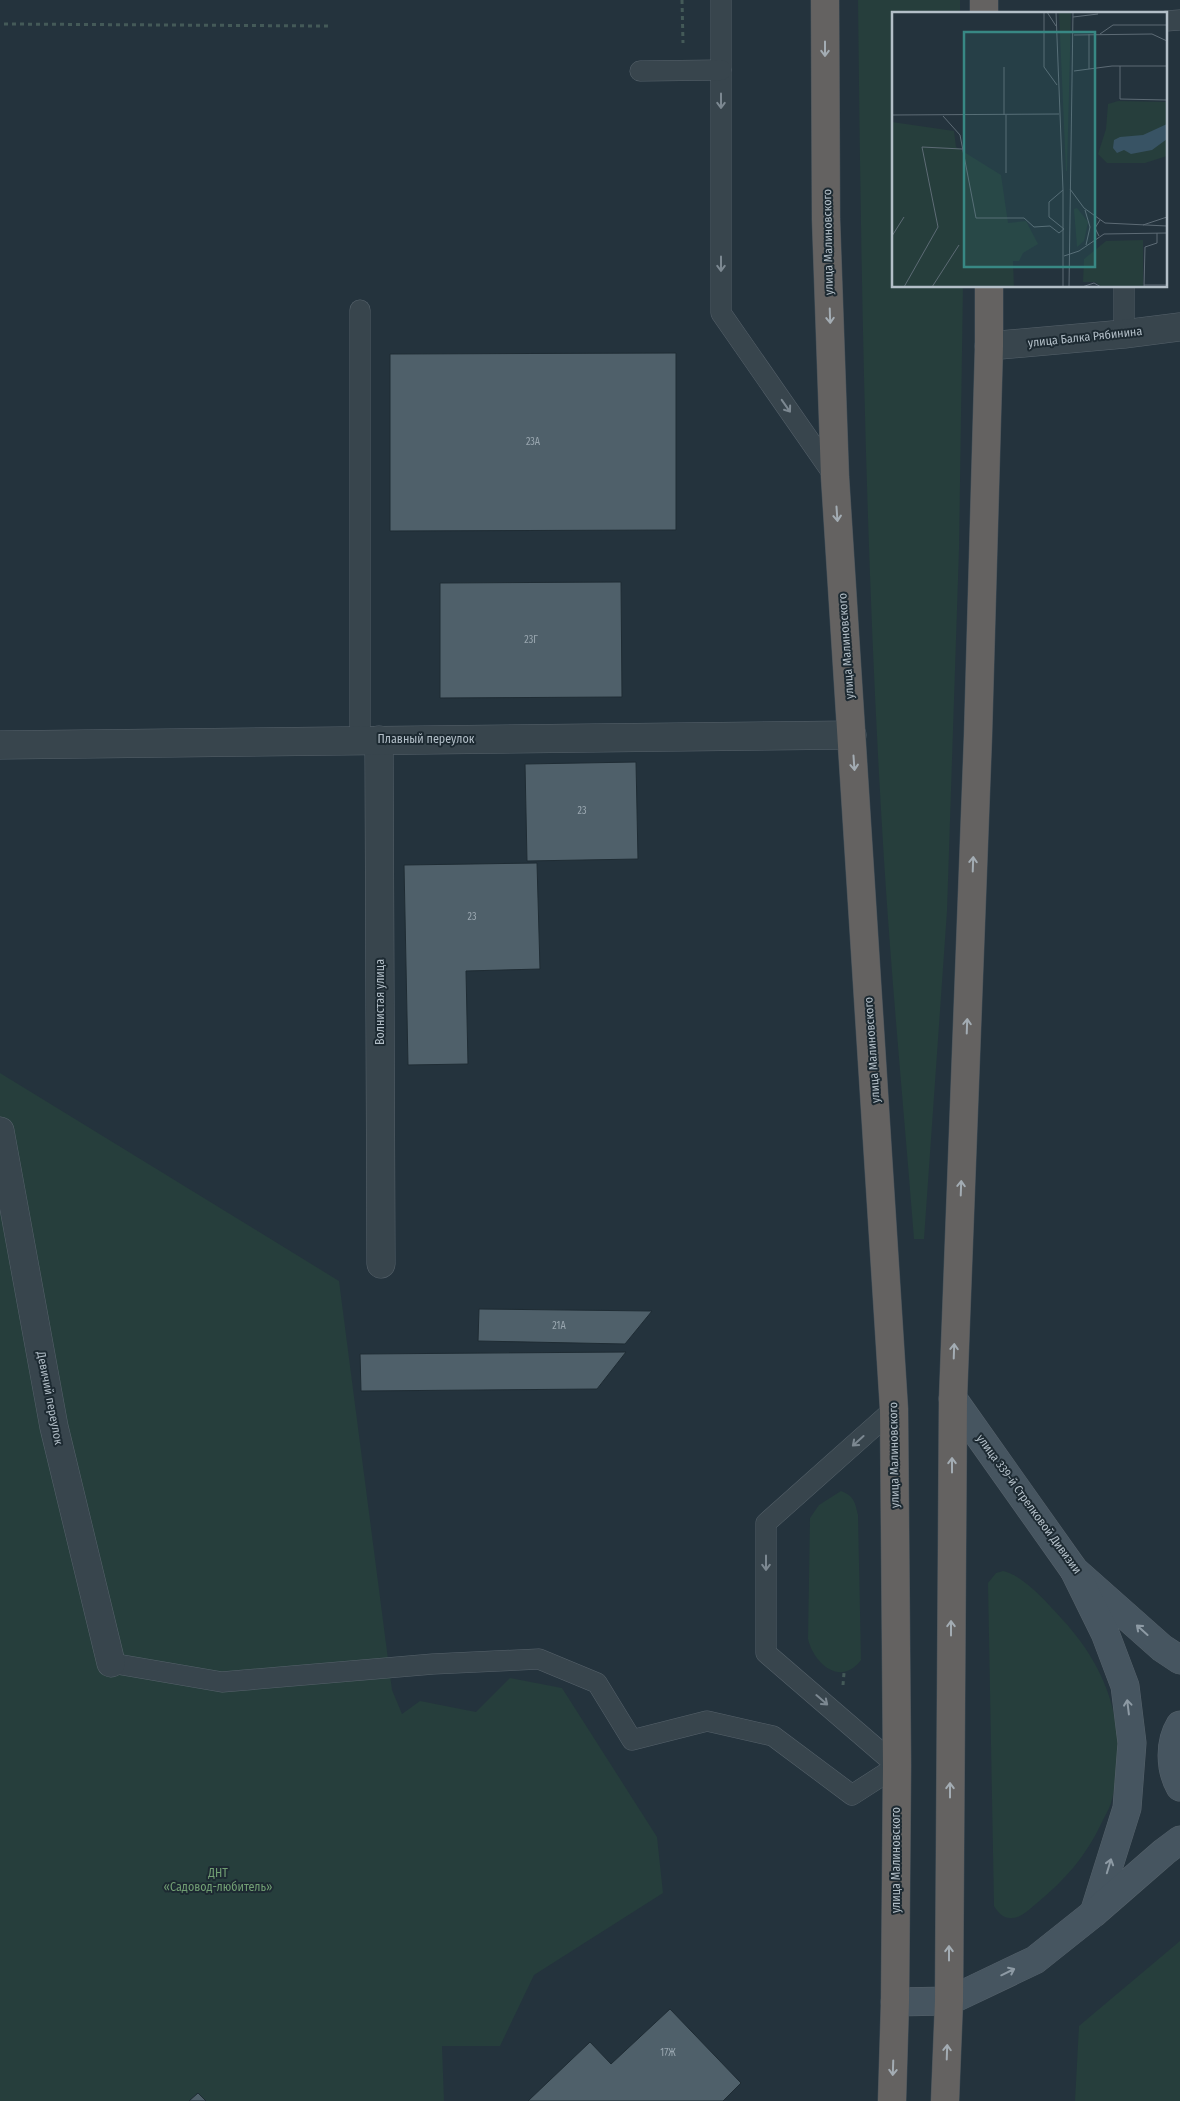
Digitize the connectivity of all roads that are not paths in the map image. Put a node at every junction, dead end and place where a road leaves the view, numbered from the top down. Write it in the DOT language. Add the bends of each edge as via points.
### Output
graph roads {
  1 [pos="721,0"];
  2 [pos="825,0"];
  3 [pos="721,70"];
  4 [pos="640,72"];
  5 [pos="989,288"];
  6 [pos="1124,288"];
  7 [pos="360,310"];
  8 [pos="1180,327"];
  9 [pos="1124,334"];
  10 [pos="989,346"];
  11 [pos="835,477"];
  12 [pos="852,735"];
  13 [pos="370,740"];
  14 [pos="0,745"];
  15 [pos="0,1131"];
  16 [pos="381,1264"];
  17 [pos="953,1400"];
  18 [pos="894,1409"];
  19 [pos="1074,1570"];
  20 [pos="1180,1660"];
  21 [pos="111,1663"];
  22 [pos="1180,1725"];
  23 [pos="897,1766"];
  24 [pos="1180,1787"];
  25 [pos="1180,1840"];
  26 [pos="1094,1913"];
  27 [pos="949,2001"];
  28 [pos="895,2002"];
  29 [pos="892,2101"];
  30 [pos="946,2101"];
  1 -- 3 [label="lane"];
  2 -- 11 [label="highway, улица Малиновского, one-way" via="826,218"];
  3 -- 4 [label="lane"];
  3 -- 11 [label="lane, one-way" via="721,312"];
  5 -- 10 [label="highway"];
  6 -- 9 [label="lane"];
  7 -- 13 [label="lane"];
  8 -- 9 [label="street, улица Балка Рябинина"];
  9 -- 10 [label="street, улица Балка Рябинина"];
  17 -- 10 [label="highway, one-way" via="979,726"];
  11 -- 12 [label="highway, улица Малиновского, one-way"];
  12 -- 13 [label="street, Плавный переулок"];
  12 -- 18 [label="highway, улица Малиновского, one-way"];
  13 -- 14 [label="street, Плавный переулок"];
  13 -- 16 [label="street, Волнистая улица"];
  15 -- 21 [label="street, Девичий переулок" via="54,1427"];
  17 -- 19 [label="main road, улица 339-й Стрелковой Дивизии"];
  27 -- 17 [label="highway, one-way"];
  18 -- 23 [label="highway, улица Малиновского"];
  18 -- 23 [label="lane, one-way" via="766,1523 766,1653"];
  20 -- 19 [label="main road, улица 339-й Стрелковой Дивизии, one-way" via="1162,1648"];
  26 -- 19 [label="main road, one-way" via="1127,1808 1132,1743 1125,1686"];
  21 -- 23 [label="lane" via="222,1682 433,1664 539,1659 597,1683 632,1740 707,1721 773,1736 852,1795"];
  22 -- 24 [label="main road" via="1172,1750 1175,1777"];
  23 -- 28 [label="highway, улица Малиновского"];
  25 -- 26 [label="main road"];
  27 -- 26 [label="main road, one-way" via="1034,1960"];
  27 -- 28 [label="main road"];
  30 -- 27 [label="highway, one-way"];
  28 -- 29 [label="highway, улица Малиновского, one-way"];
}
